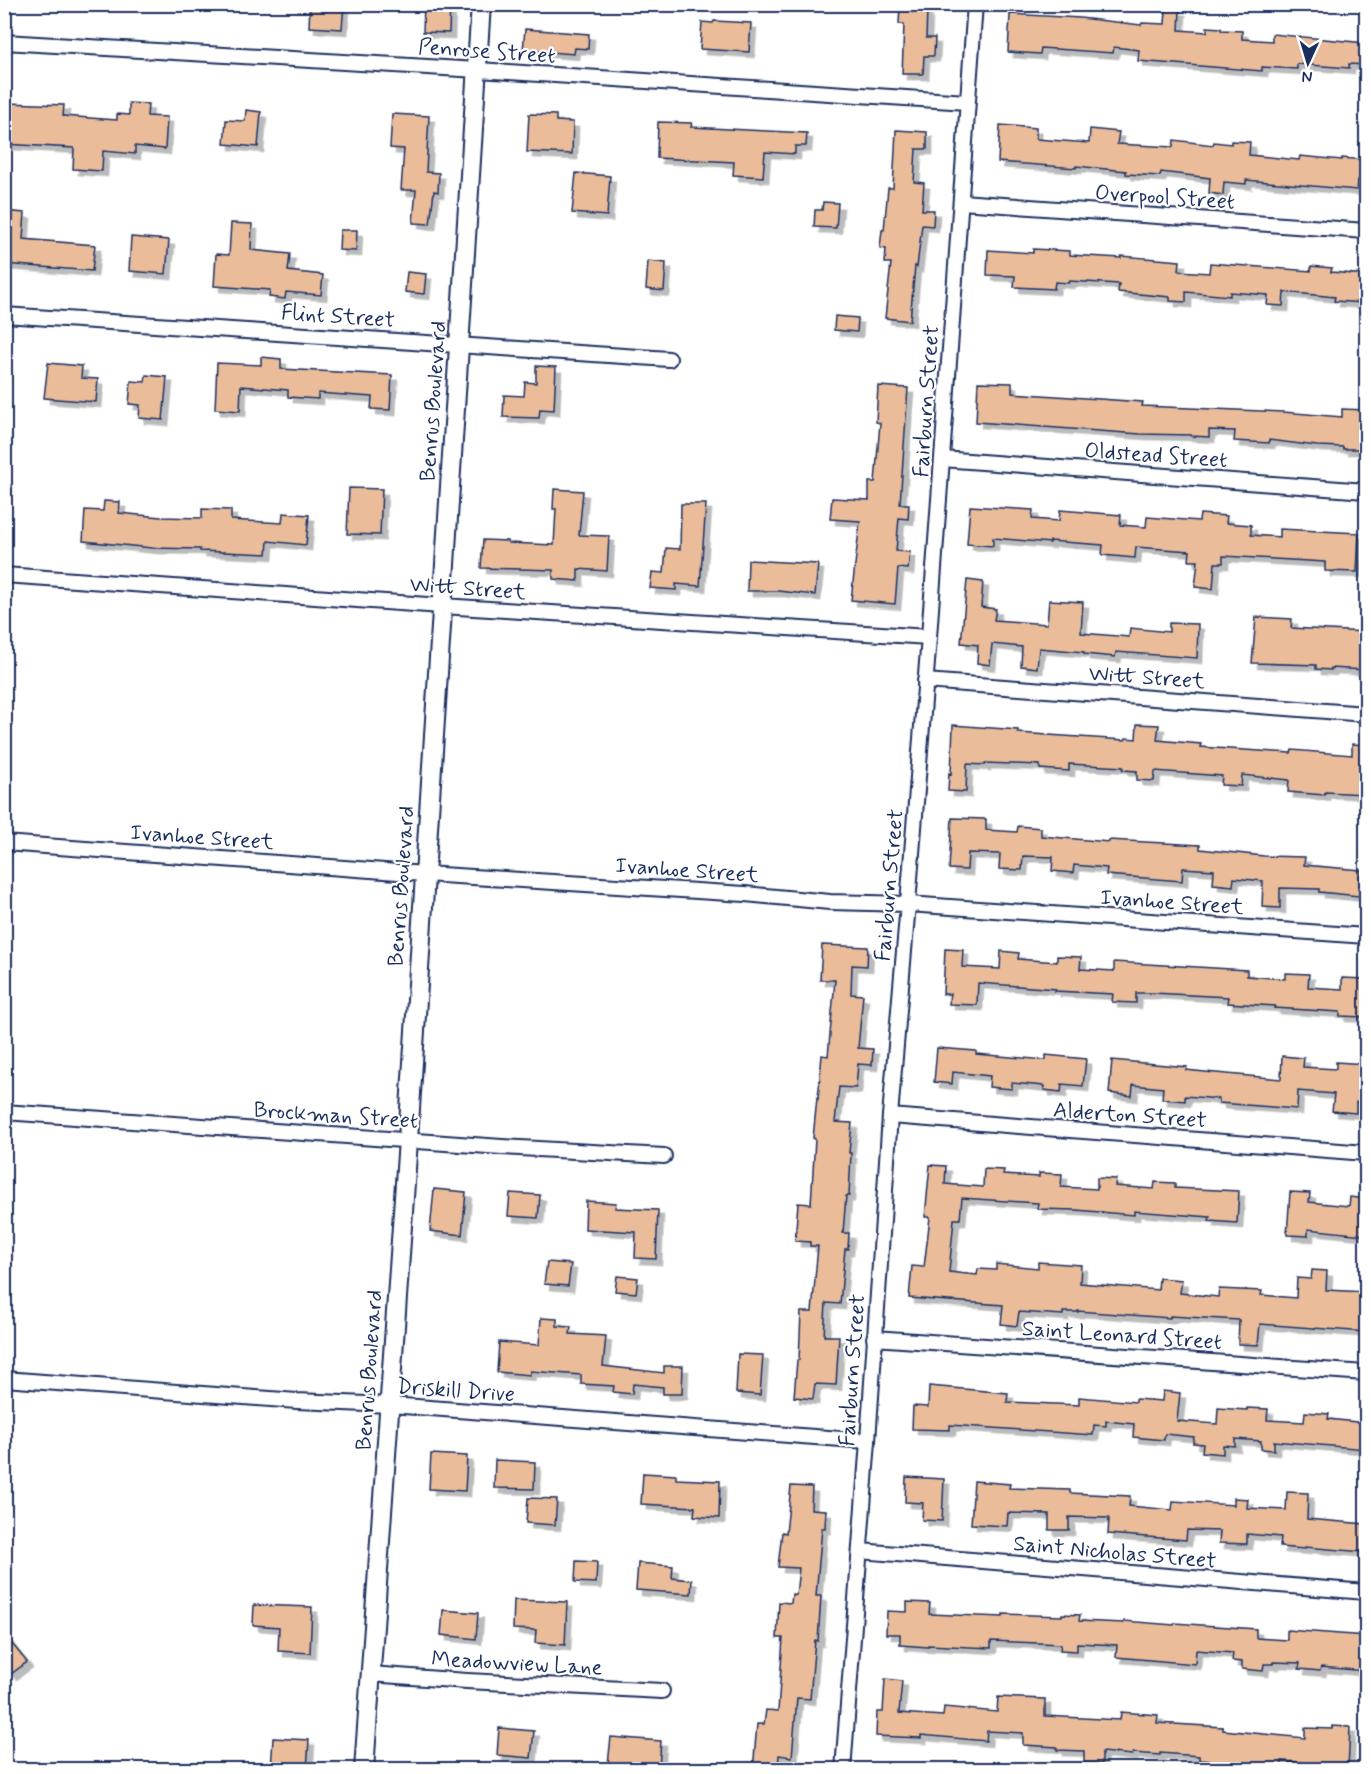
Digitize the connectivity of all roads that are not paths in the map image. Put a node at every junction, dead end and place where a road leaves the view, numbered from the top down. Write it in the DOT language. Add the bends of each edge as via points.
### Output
graph roads {
  1 [pos="481,4"];
  2 [pos="975,4"];
  3 [pos="4,42"];
  4 [pos="478,70"];
  5 [pos="967,102"];
  6 [pos="961,202"];
  7 [pos="1366,231"];
  8 [pos="4,315"];
  9 [pos="460,344"];
  10 [pos="669,359"];
  11 [pos="942,459"];
  12 [pos="1366,491"];
  13 [pos="4,575"];
  14 [pos="442,606"];
  15 [pos="929,637"];
  16 [pos="925,681"];
  17 [pos="1366,714"];
  18 [pos="4,843"];
  19 [pos="424,874"];
  20 [pos="908,904"];
  21 [pos="1366,936"];
  22 [pos="4,1112"];
  23 [pos="890,1116"];
  24 [pos="408,1140"];
  25 [pos="1366,1154"];
  26 [pos="664,1156"];
  27 [pos="874,1338"];
  28 [pos="1366,1373"];
  29 [pos="4,1379"];
  30 [pos="390,1405"];
  31 [pos="868,1441"];
  32 [pos="860,1551"];
  33 [pos="1366,1592"];
  34 [pos="370,1674"];
  35 [pos="662,1691"];
  36 [pos="364,1770"];
  37 [pos="843,1770"];
  1 -- 4 [label="street, Benrus Boulevard"];
  2 -- 5 [label="street, Fairburn Street"];
  3 -- 4 [label="street, Penrose Street"];
  4 -- 5 [label="street, Penrose Street"];
  4 -- 9 [label="street, Benrus Boulevard"];
  5 -- 6 [label="street, Fairburn Street"];
  6 -- 7 [label="street, Overpool Street"];
  6 -- 11 [label="street, Fairburn Street"];
  8 -- 9 [label="street, Flint Street"];
  9 -- 10 [label="street, Flint Street"];
  9 -- 14 [label="street, Benrus Boulevard"];
  11 -- 12 [label="street, Oldstead Street"];
  11 -- 15 [label="street, Fairburn Street"];
  13 -- 14 [label="street, Witt Street"];
  14 -- 15 [label="street, Witt Street"];
  14 -- 19 [label="street, Benrus Boulevard"];
  15 -- 16 [label="street, Fairburn Street"];
  16 -- 17 [label="street, Witt Street"];
  16 -- 20 [label="street, Fairburn Street"];
  18 -- 19 [label="street, Ivanhoe Street"];
  19 -- 20 [label="street, Ivanhoe Street"];
  19 -- 24 [label="street, Benrus Boulevard"];
  20 -- 21 [label="street, Ivanhoe Street"];
  20 -- 23 [label="street, Fairburn Street"];
  22 -- 24 [label="street, Brockman Street"];
  23 -- 25 [label="street, Alderton Street"];
  23 -- 27 [label="street, Fairburn Street"];
  24 -- 26 [label="street, Brockman Street"];
  24 -- 30 [label="street, Benrus Boulevard"];
  27 -- 28 [label="street, Saint Leonard Street"];
  27 -- 31 [label="street, Fairburn Street"];
  29 -- 30 [label="street, Driskill Drive"];
  30 -- 31 [label="street, Driskill Drive"];
  30 -- 34 [label="street, Benrus Boulevard"];
  31 -- 32 [label="street, Fairburn Street"];
  32 -- 33 [label="street, Saint Nicholas Street"];
  32 -- 37 [label="street, Fairburn Street"];
  34 -- 35 [label="street, Meadowview Lane"];
  34 -- 36 [label="street, Benrus Boulevard"];
}
